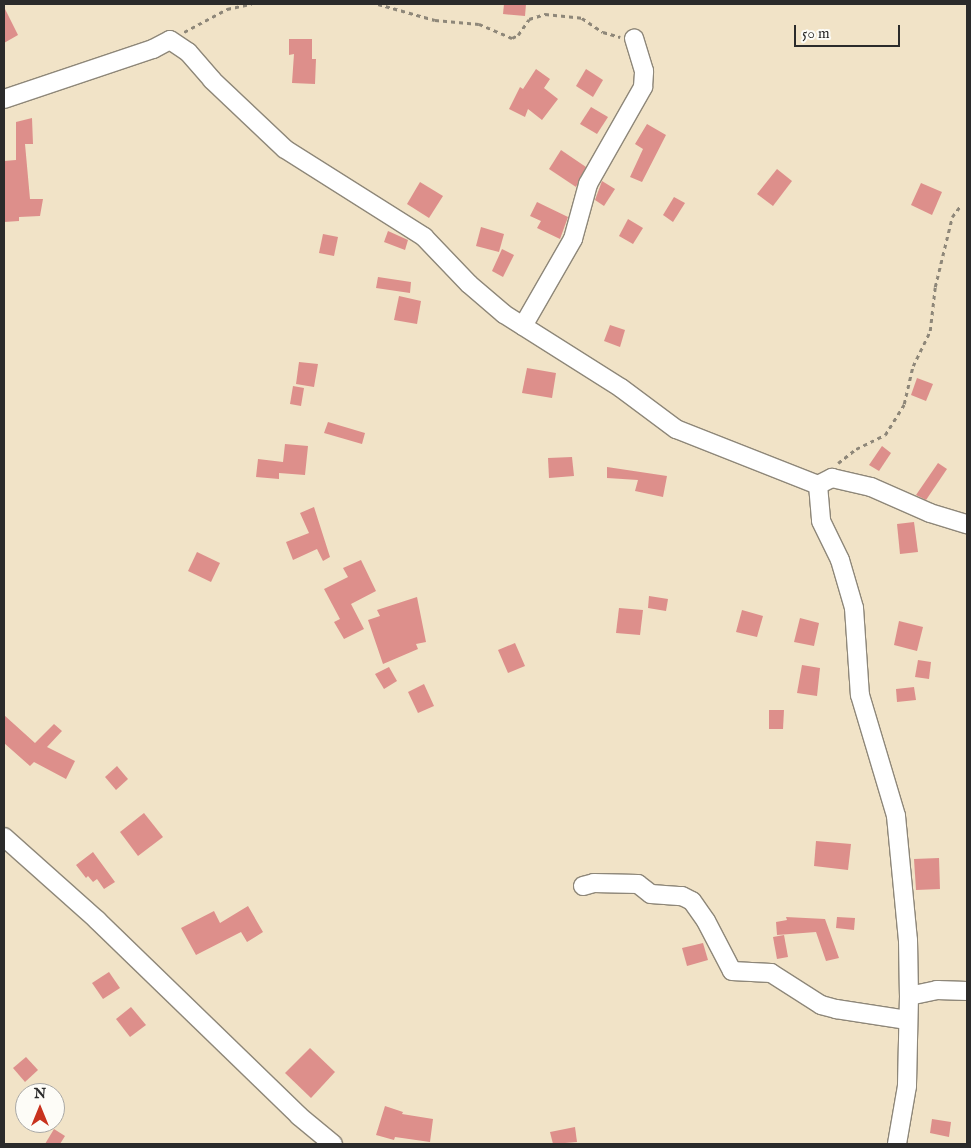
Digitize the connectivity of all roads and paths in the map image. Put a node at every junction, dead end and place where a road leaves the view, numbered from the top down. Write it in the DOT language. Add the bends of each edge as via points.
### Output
graph roads {
  1 [pos="251,4"];
  2 [pos="378,4"];
  3 [pos="634,38"];
  4 [pos="170,40"];
  5 [pos="4,99"];
  6 [pos="961,205"];
  7 [pos="523,326"];
  8 [pos="825,481"];
  9 [pos="967,524"];
  10 [pos="4,837"];
  11 [pos="583,886"];
  12 [pos="967,991"];
  13 [pos="909,996"];
  14 [pos="908,1020"];
  15 [pos="333,1144"];
  16 [pos="897,1144"];
  1 -- 4 [label="path" via="227,9"];
  2 -- 3 [label="path" via="435,20 479,24 512,38 529,19 545,14 582,18 604,32"];
  3 -- 7 [label="street" via="644,71 643,87 588,184 573,239"];
  4 -- 5 [label="street" via="153,49"];
  4 -- 7 [label="street" via="188,52 257,125 285,149 424,237 469,284"];
  6 -- 8 [label="path" via="952,217 935,287 930,331 913,366 904,404 885,435 839,461"];
  7 -- 8 [label="street" via="620,388 676,429"];
  8 -- 9 [label="street" via="871,487 930,513"];
  8 -- 13 [label="street" via="821,521 840,560 854,608 860,694 896,816 908,940"];
  10 -- 15 [label="street" via="97,920 292,1110"];
  11 -- 14 [label="street" via="594,883 638,884 651,894 682,896 692,901 706,921 732,971 771,973 821,1005"];
  12 -- 13 [label="street" via="937,990"];
  13 -- 14 [label="street"];
  14 -- 16 [label="street" via="908,1086"];
}
